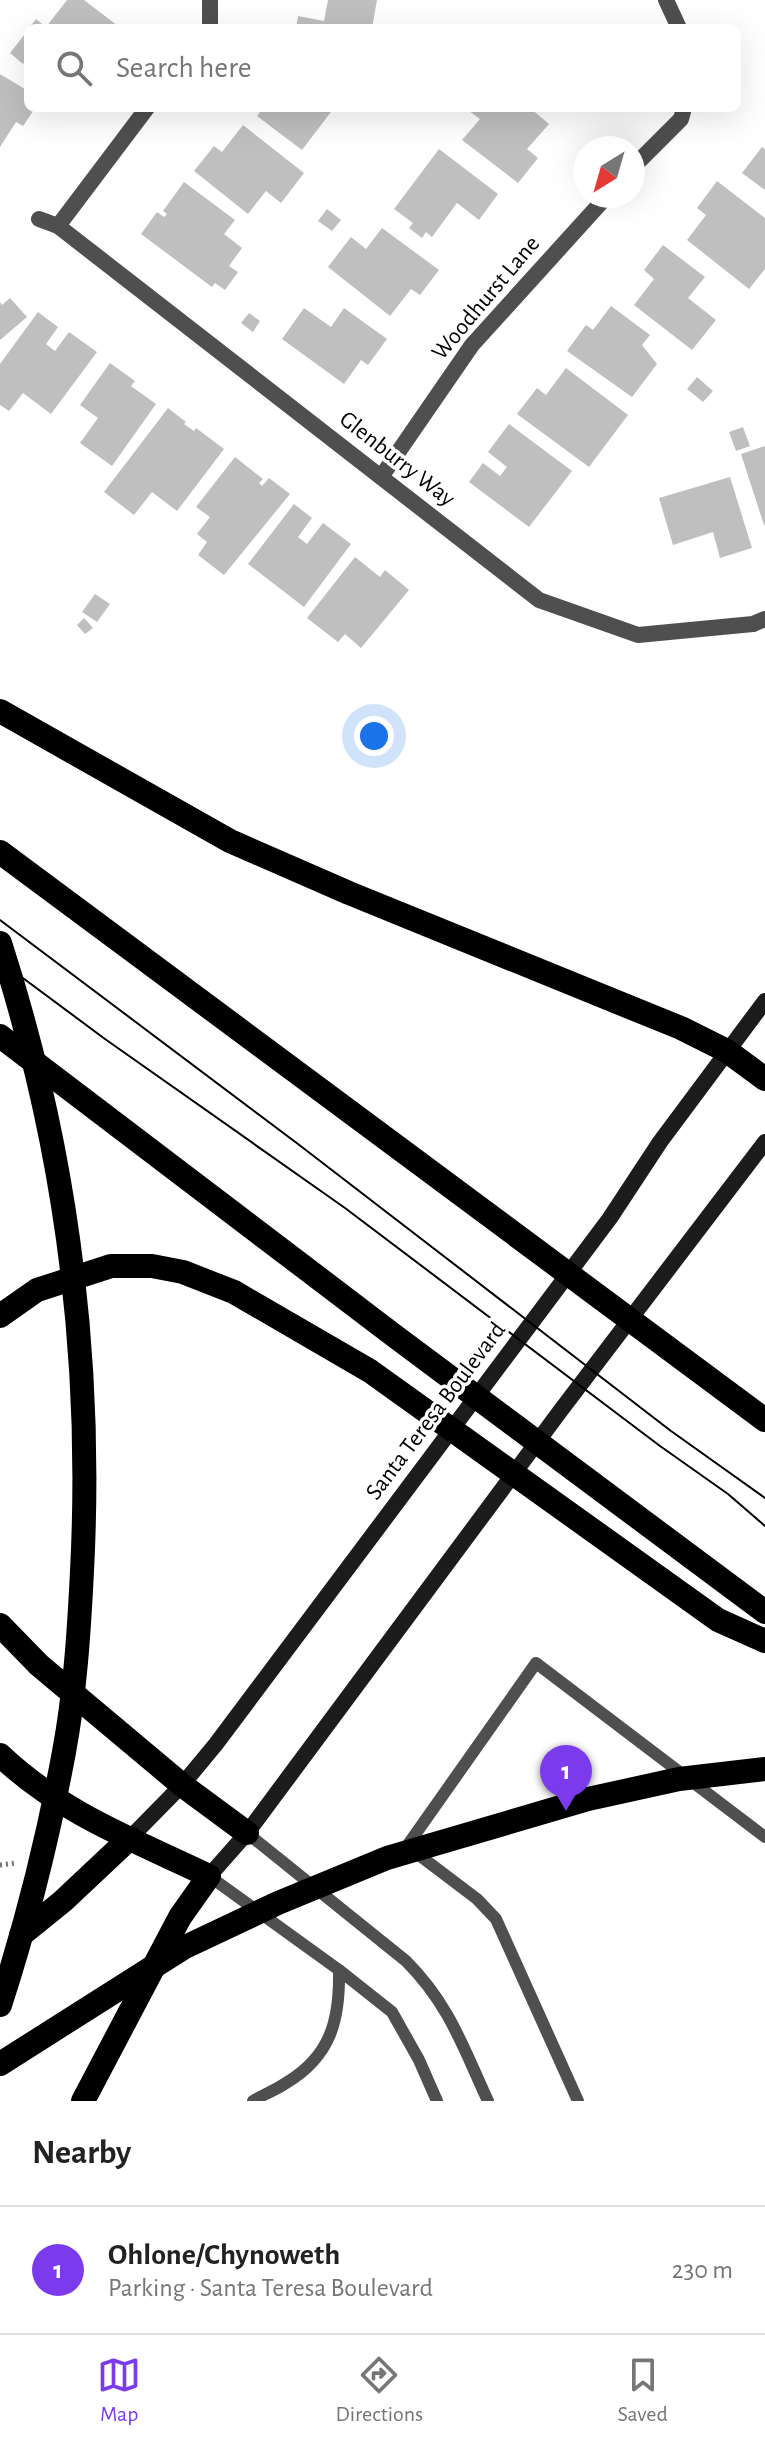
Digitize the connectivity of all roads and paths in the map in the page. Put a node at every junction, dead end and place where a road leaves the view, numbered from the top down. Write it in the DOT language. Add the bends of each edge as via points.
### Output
graph roads {
  1 [pos="210,0"];
  2 [pos="666,0"];
  3 [pos="210,24"];
  4 [pos="677,24"];
  5 [pos="144,112"];
  6 [pos="683,112"];
  7 [pos="645,155"];
  8 [pos="596,208"];
  9 [pos="39,219"];
  10 [pos="58,226"];
  11 [pos="381,477"];
  12 [pos="765,619"];
  13 [pos="0,711"];
  14 [pos="0,852"];
  15 [pos="0,943"];
  16 [pos="765,1001"];
  17 [pos="0,1036"];
  18 [pos="727,1051"];
  19 [pos="765,1079"];
  20 [pos="765,1142"];
  21 [pos="0,1316"];
  22 [pos="765,1420"];
  23 [pos="765,1612"];
  24 [pos="0,1625"];
  25 [pos="765,1641"];
  26 [pos="0,1755"];
  27 [pos="765,1769"];
  28 [pos="182,1785"];
  29 [pos="247,1833"];
  30 [pos="765,1837"];
  31 [pos="130,1838"];
  32 [pos="209,1876"];
  33 [pos="0,1952"];
  34 [pos="339,1970"];
  35 [pos="0,2005"];
  36 [pos="0,2064"];
  37 [pos="83,2101"];
  38 [pos="253,2101"];
  39 [pos="437,2101"];
  40 [pos="488,2101"];
  41 [pos="578,2101"];
  1 -- 3 [label="street"];
  2 -- 4 [label="street"];
  5 -- 10 [label="street"];
  6 -- 7 [label="street"];
  8 -- 11 [label="street, Woodhurst Lane" via="472,345"];
  9 -- 10 [label="street, Glenburry Way"];
  10 -- 11 [label="street, Glenburry Way"];
  11 -- 12 [label="street, Glenburry Way" via="539,600 638,635"];
  13 -- 18 [label="highway" via="230,841"];
  14 -- 22 [label="highway"];
  15 -- 35 [label="highway" via="43,1093 59,1179 80,1327 85,1457 81,1602 65,1750 36,1885"];
  16 -- 18 [label="main road, Santa Teresa Boulevard"];
  17 -- 23 [label="highway"];
  18 -- 19 [label="highway"];
  18 -- 28 [label="main road, Santa Teresa Boulevard" via="592,1243"];
  20 -- 29 [label="main road"];
  21 -- 25 [label="highway" via="37,1290 111,1266 183,1272 234,1292 370,1371 718,1620"];
  24 -- 28 [label="highway" via="39,1665"];
  26 -- 31 [label="highway" via="77,1814"];
  27 -- 36 [label="highway" via="679,1779 588,1799 387,1858 183,1948"];
  28 -- 29 [label="highway"];
  28 -- 31 [label="main road, Santa Teresa Boulevard"];
  29 -- 32 [label="main road"];
  29 -- 40 [label="lane" via="427,1981 445,2007"];
  30 -- 41 [label="lane" via="536,1663 407,1846 496,1919"];
  31 -- 32 [label="highway"];
  31 -- 33 [label="highway"];
  32 -- 34 [label="lane"];
  32 -- 37 [label="highway" via="180,1917"];
  34 -- 38 [label="lane" via="340,2003 322,2049 310,2067"];
  34 -- 39 [label="lane" via="392,2012"];
}
